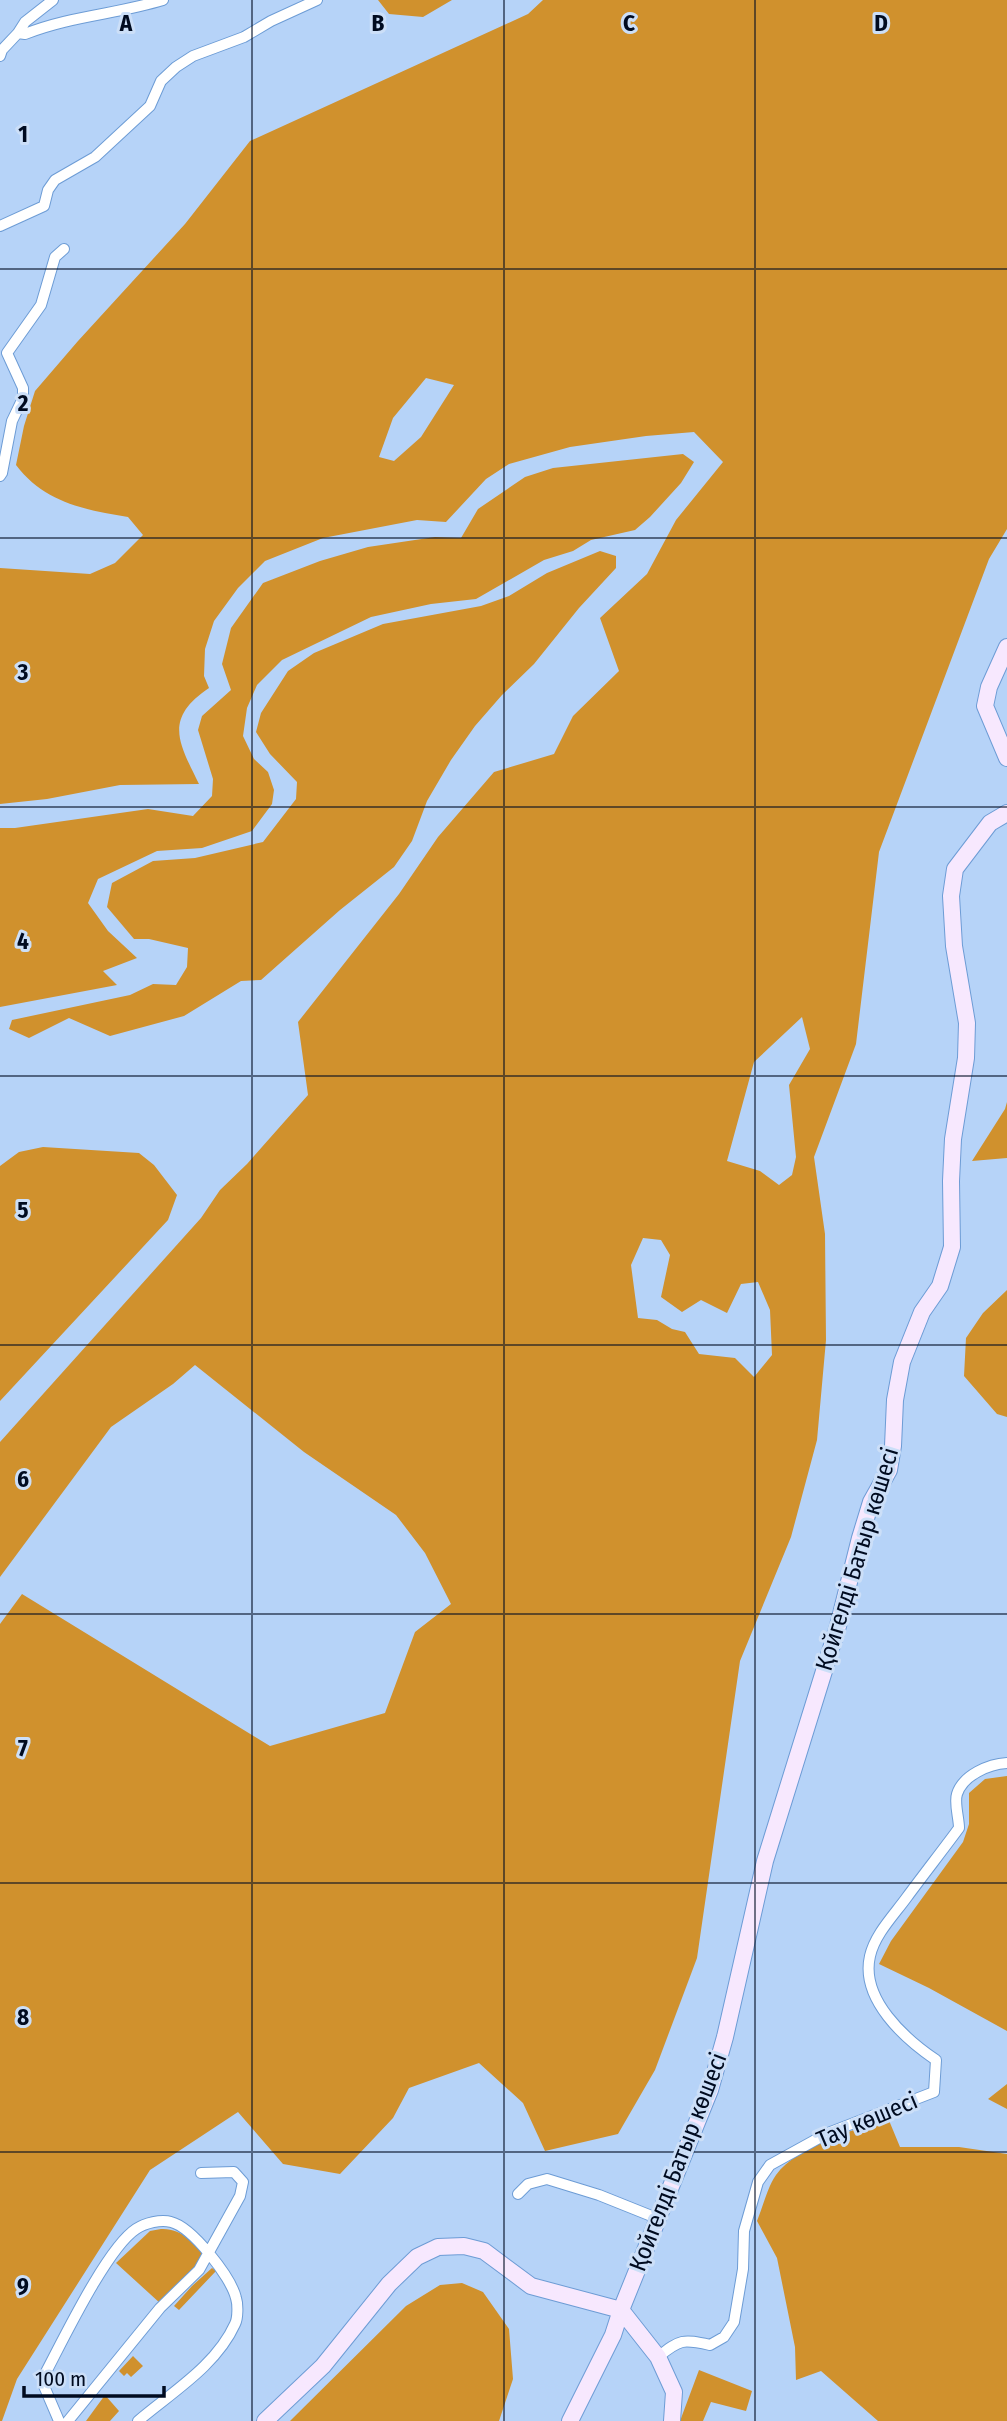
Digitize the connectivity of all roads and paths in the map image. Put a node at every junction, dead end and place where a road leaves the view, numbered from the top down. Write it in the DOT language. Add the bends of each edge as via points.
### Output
graph roads {
  1 [pos="53,0"];
  2 [pos="163,0"];
  3 [pos="317,0"];
  4 [pos="18,33"];
  5 [pos="0,56"];
  6 [pos="0,226"];
  7 [pos="64,249"];
  8 [pos="0,476"];
  9 [pos="1007,648"];
  10 [pos="1007,758"];
  11 [pos="1007,813"];
  12 [pos="1007,1763"];
  13 [pos="201,2172"];
  14 [pos="519,2194"];
  15 [pos="659,2219"];
  16 [pos="209,2255"];
  17 [pos="621,2310"];
  18 [pos="658,2357"];
  19 [pos="59,2421"];
  20 [pos="68,2421"];
  21 [pos="138,2421"];
  22 [pos="265,2421"];
  23 [pos="570,2421"];
  24 [pos="672,2421"];
  1 -- 4 [label="street"];
  2 -- 4 [label="street"];
  3 -- 6 [label="street" via="176,67 161,81 150,106 95,157 55,180 44,206"];
  4 -- 5 [label="street"];
  7 -- 8 [label="street" via="55,257 41,305 7,353 23,398 12,421"];
  9 -- 10 [label="street" via="985,706"];
  11 -- 15 [label="street, Қойгелді Батыр көшесі" via="990,823 961,860 951,896 967,1023 953,1139 953,1247 940,1286 922,1312 902,1362 889,1469 871,1502 838,1626 768,1849 710,2090"];
  12 -- 18 [label="street, Тау көшесі" via="970,1776 957,1795 959,1828 880,1933 869,1957 870,1982 878,2003 911,2043 936,2060 934,2092 828,2133 770,2165 758,2182 744,2231 734,2322 724,2337 710,2345 685,2340"];
  13 -- 16 [label="street" via="234,2172 243,2182"];
  14 -- 15 [label="street" via="528,2184 547,2179"];
  15 -- 17 [label="street, Қойгелді Батыр көшесі"];
  16 -- 19 [label="street" via="185,2229 171,2222 151,2222 135,2230 97,2280 45,2374 44,2386"];
  16 -- 20 [label="street"];
  16 -- 21 [label="street" via="237,2299 236,2322 213,2359"];
  17 -- 18 [label="street"];
  17 -- 22 [label="street" via="531,2286 484,2251 438,2247 417,2256 389,2284 323,2366"];
  17 -- 23 [label="street, Қойгелді Батыр көшесі"];
  18 -- 24 [label="street" via="674,2392"];
}
